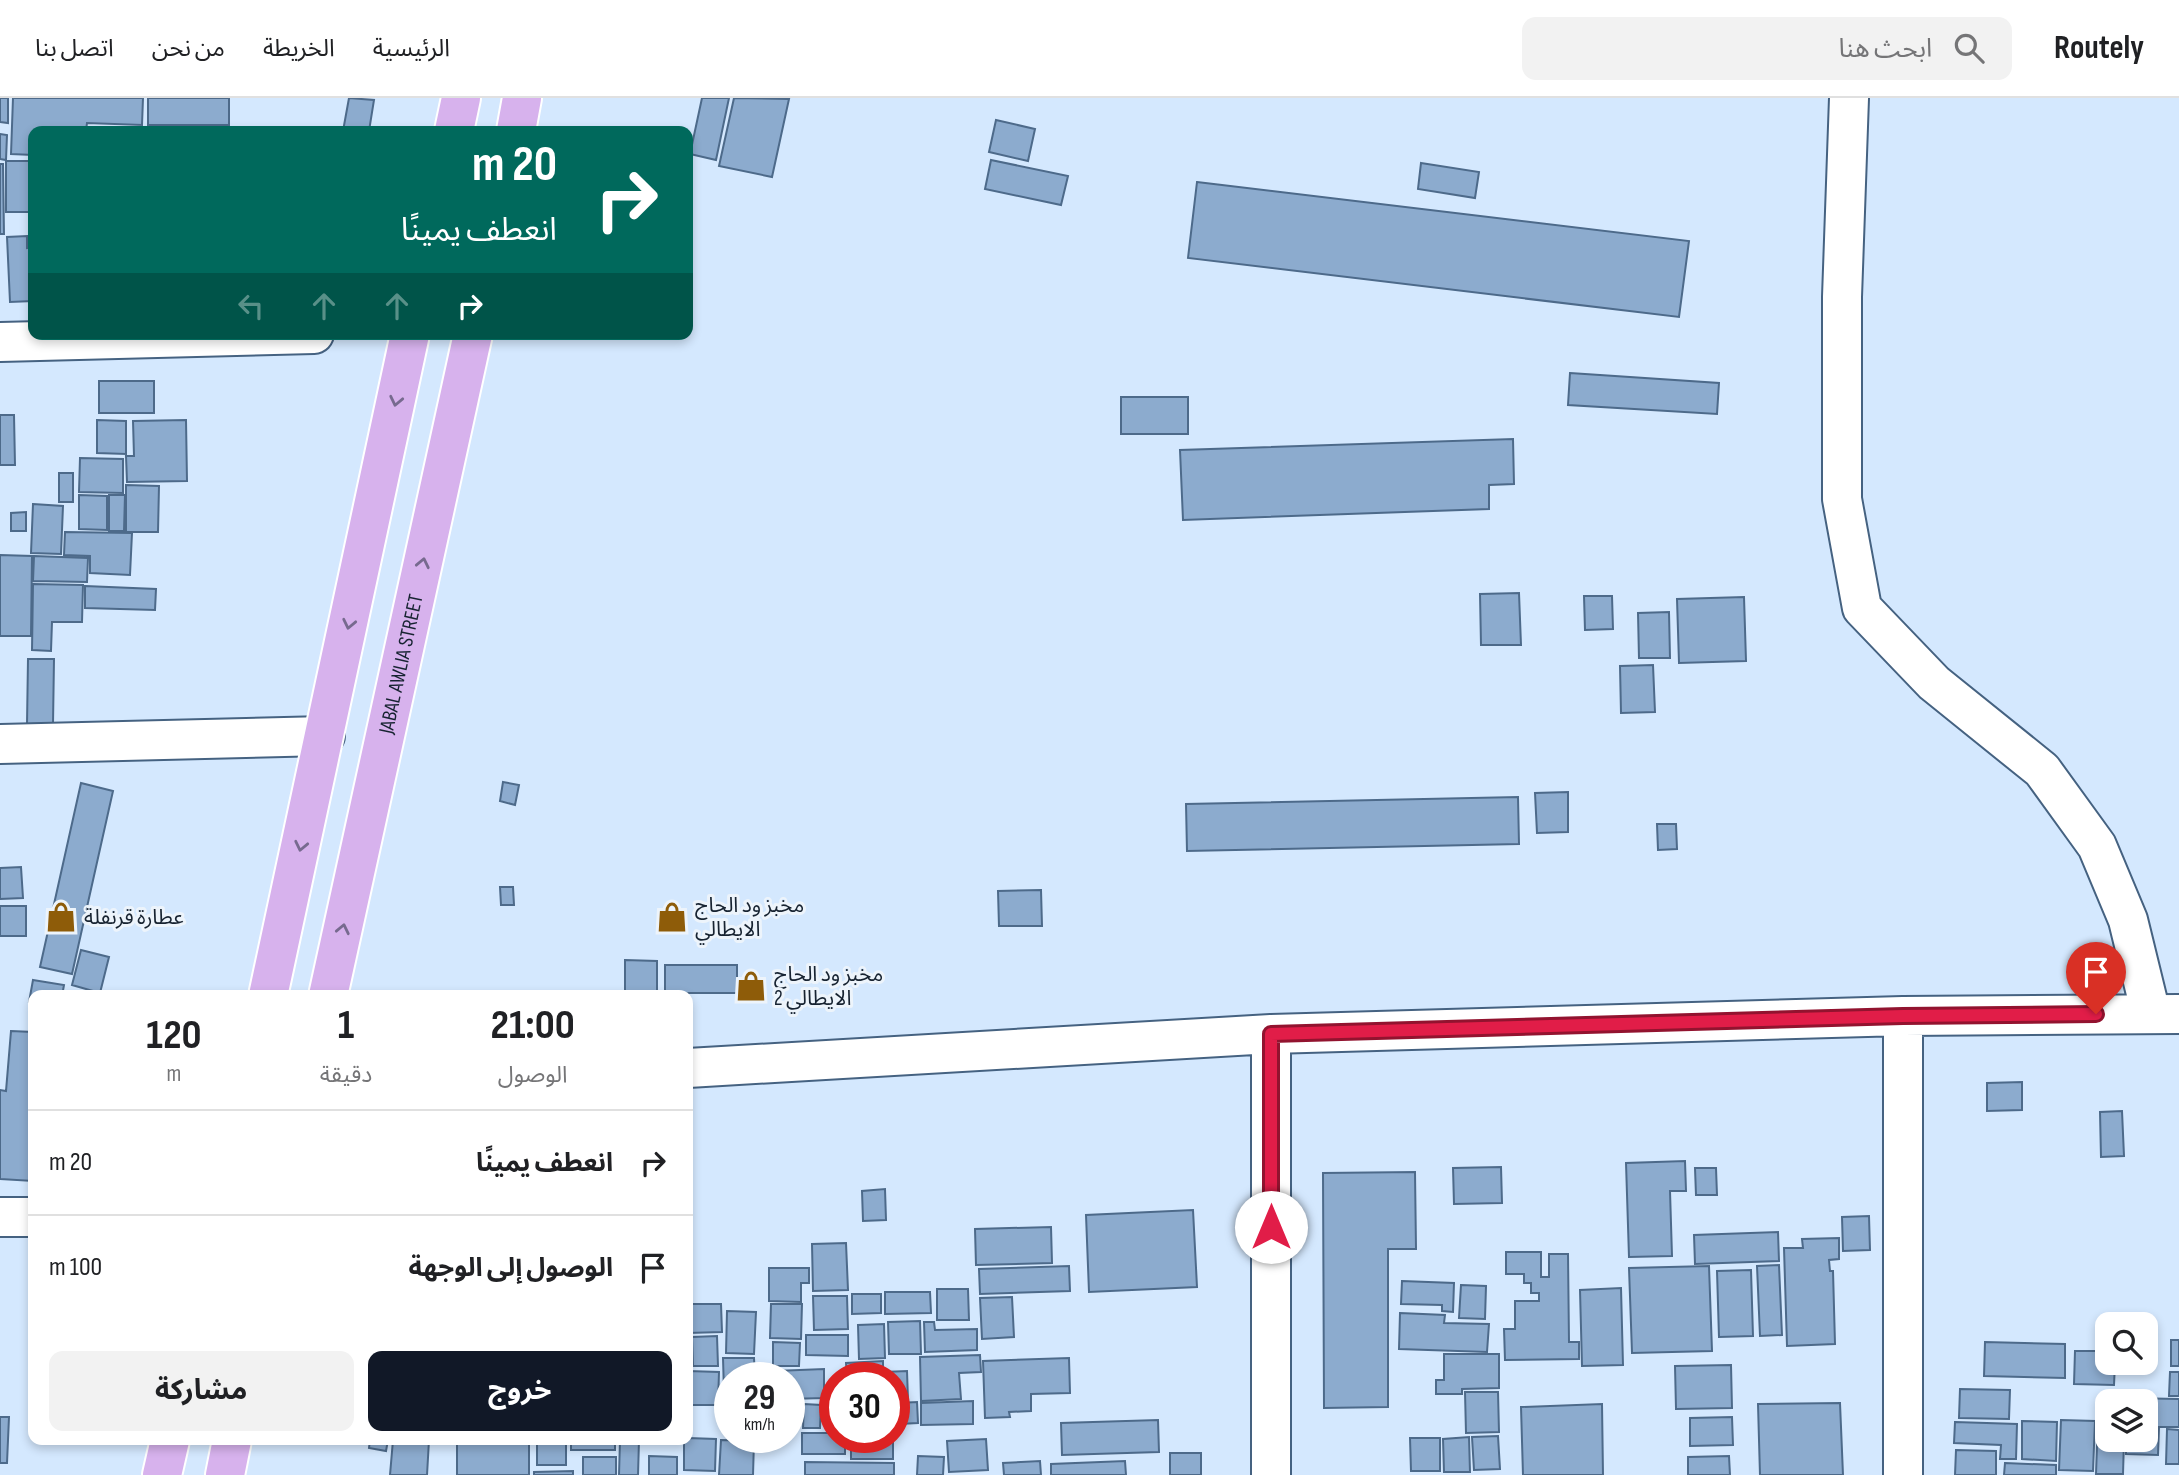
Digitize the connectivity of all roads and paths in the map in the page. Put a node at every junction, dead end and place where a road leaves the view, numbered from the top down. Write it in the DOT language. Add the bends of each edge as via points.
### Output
graph roads {
  1 [pos="461,98"];
  2 [pos="523,98"];
  3 [pos="1849,98"];
  4 [pos="455,126"];
  5 [pos="517,126"];
  6 [pos="78,340"];
  7 [pos="409,340"];
  8 [pos="472,340"];
  9 [pos="0,342"];
  10 [pos="325,736"];
  11 [pos="0,744"];
  12 [pos="269,990"];
  13 [pos="329,990"];
  14 [pos="2165,1014"];
  15 [pos="1903,1016"];
  16 [pos="1271,1034"];
  17 [pos="693,1068"];
  18 [pos="0,1217"];
  19 [pos="28,1217"];
  20 [pos="169,1445"];
  21 [pos="231,1445"];
  22 [pos="162,1475"];
  23 [pos="225,1475"];
  24 [pos="1271,1475"];
  25 [pos="1903,1475"];
  1 -- 4 [label="main road"];
  2 -- 5 [label="main road"];
  3 -- 14 [label="street" via="1842,297 1842,499 1862,608 1934,683 2042,769 2097,846"];
  6 -- 9 [label="street"];
  7 -- 10 [label="main road, one-way"];
  13 -- 8 [label="main road, JABAL AWLIA STREET, one-way"];
  10 -- 11 [label="street"];
  10 -- 12 [label="main road, one-way"];
  14 -- 15 [label="street"];
  15 -- 16 [label="street"];
  15 -- 25 [label="street"];
  16 -- 17 [label="street"];
  16 -- 24 [label="street"];
  18 -- 19 [label="street"];
  20 -- 22 [label="main road"];
  21 -- 23 [label="main road"];
}
